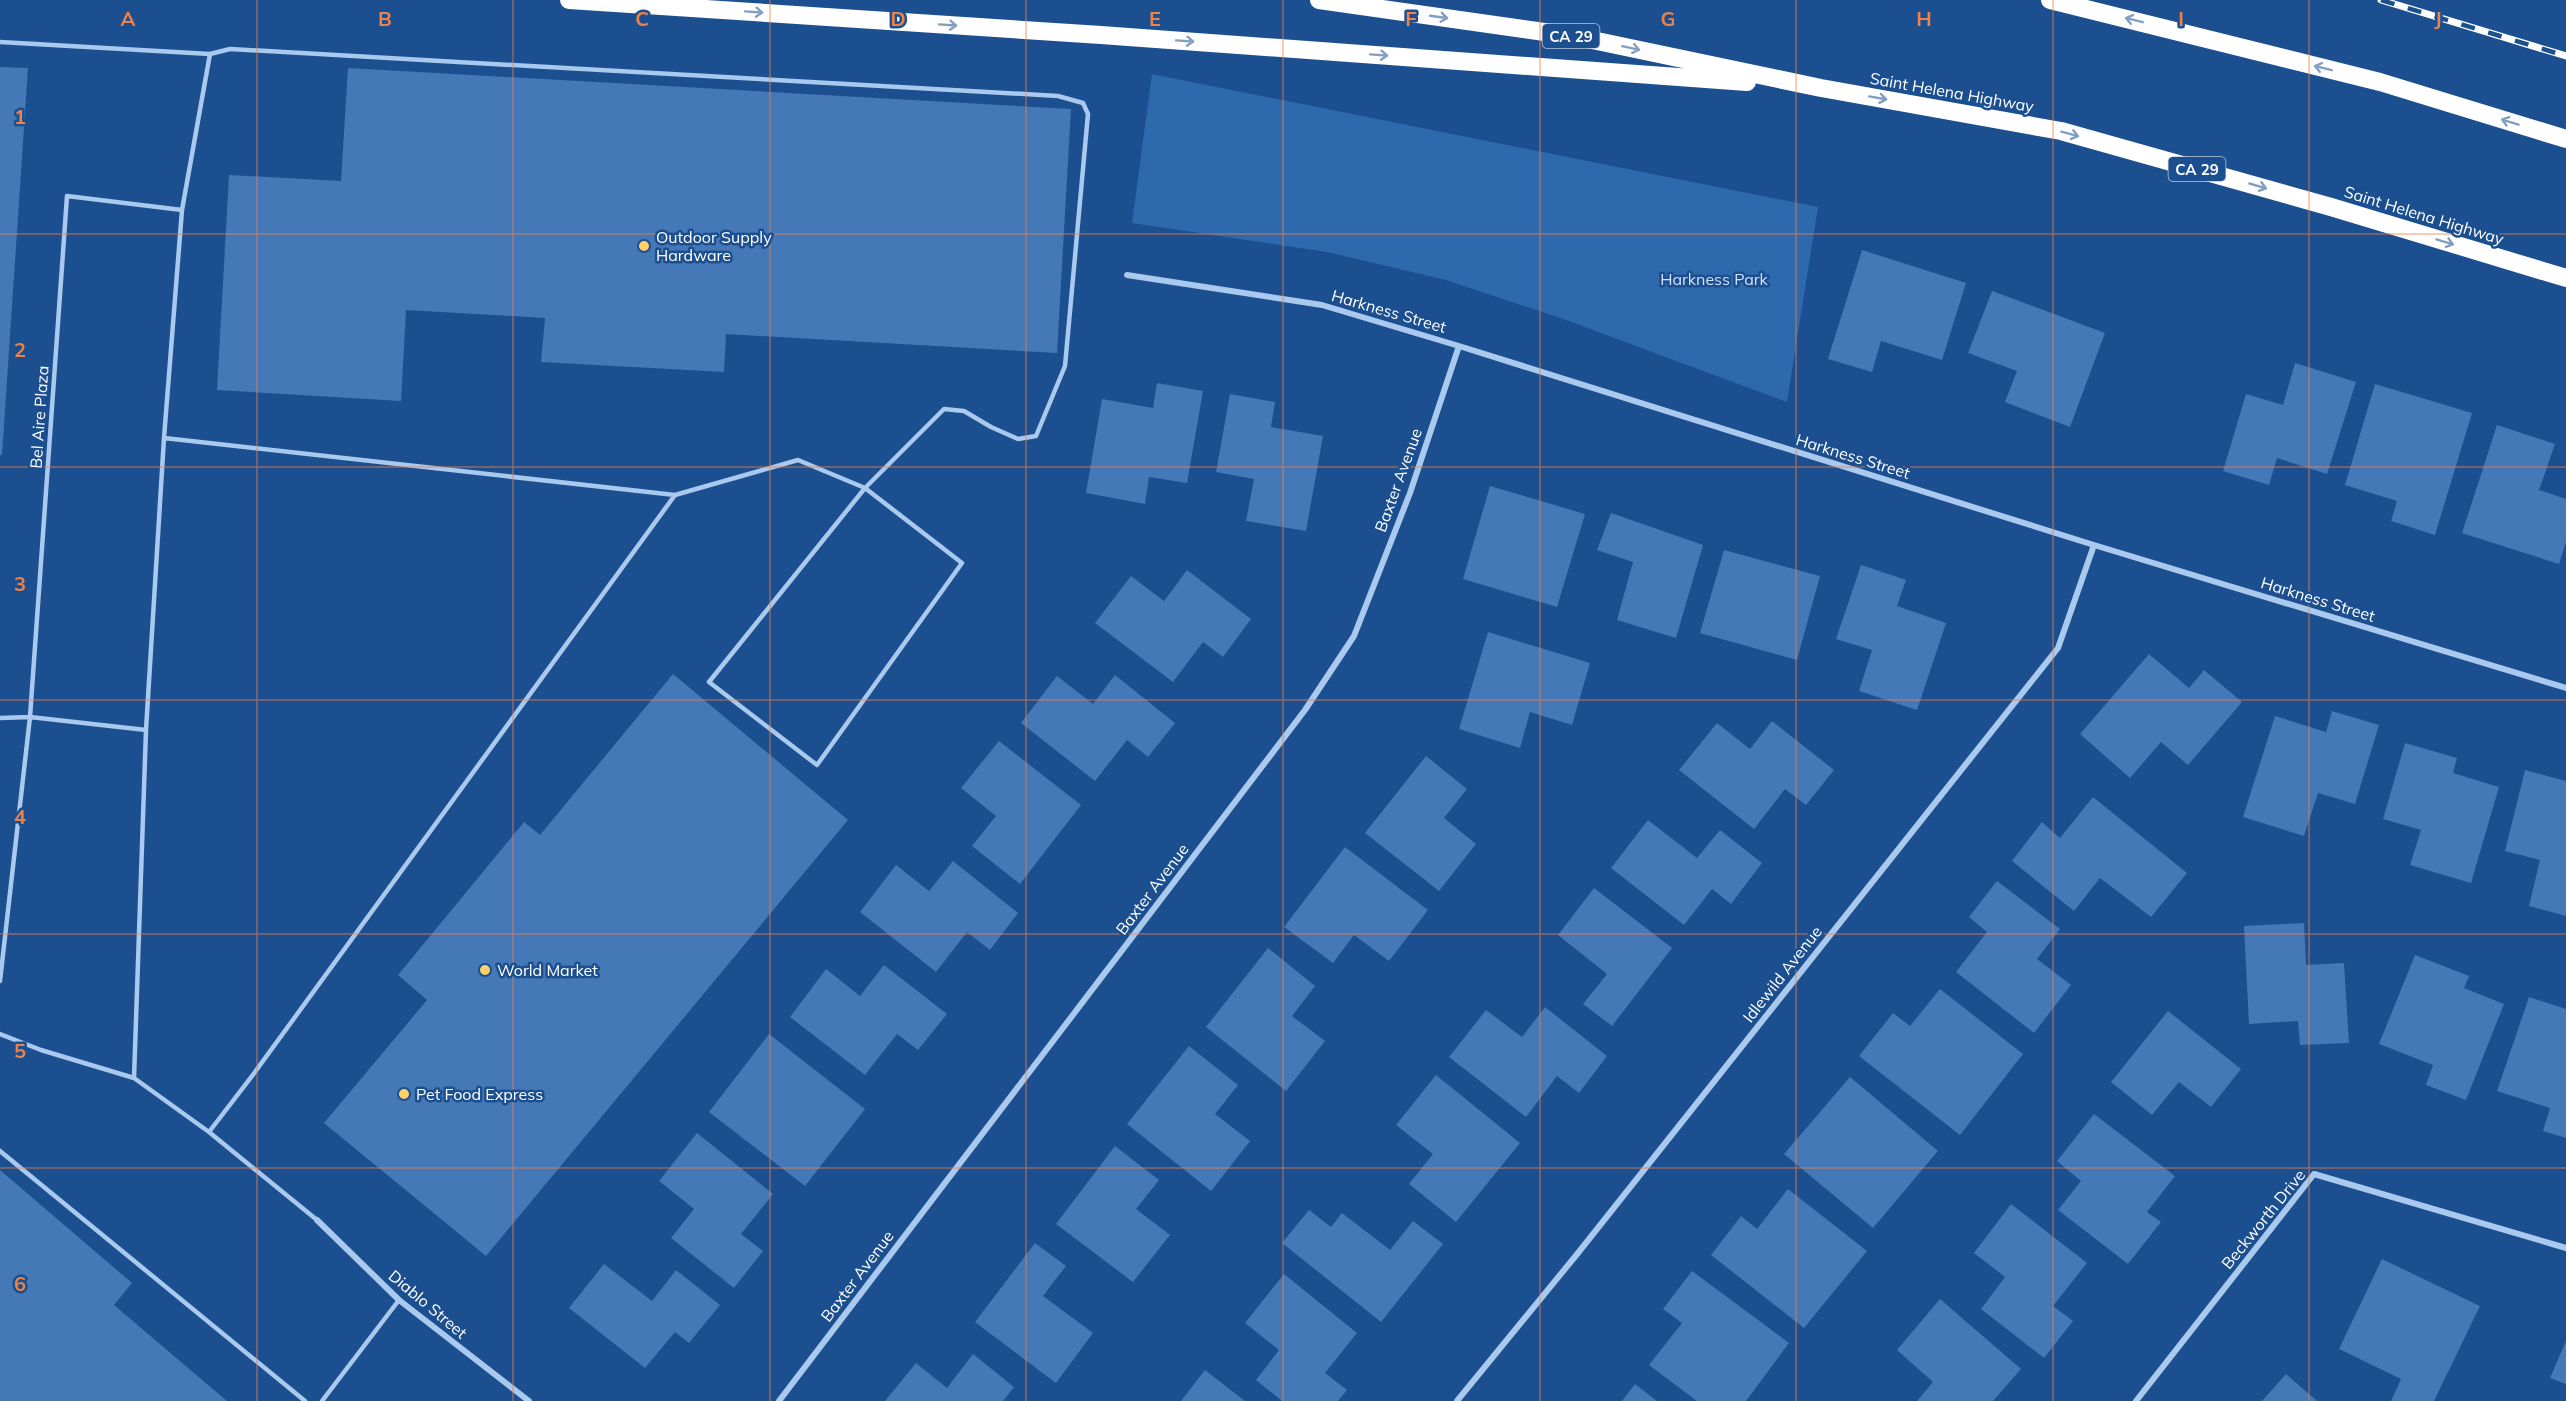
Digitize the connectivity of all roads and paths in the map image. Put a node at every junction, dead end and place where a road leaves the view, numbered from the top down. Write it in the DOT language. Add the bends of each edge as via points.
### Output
graph roads {
  1 [pos="569,0"];
  2 [pos="1319,0"];
  3 [pos="2050,0"];
  4 [pos="2066,0"];
  5 [pos="2095,10"];
  6 [pos="0,42"];
  7 [pos="210,54"];
  8 [pos="1821,88"];
  9 [pos="2566,139"];
  10 [pos="182,210"];
  11 [pos="1127,275"];
  12 [pos="2566,278"];
  13 [pos="1459,346"];
  14 [pos="164,438"];
  15 [pos="865,488"];
  16 [pos="675,495"];
  17 [pos="2094,545"];
  18 [pos="2566,688"];
  19 [pos="30,717"];
  20 [pos="0,718"];
  21 [pos="147,730"];
  22 [pos="0,981"];
  23 [pos="0,1034"];
  24 [pos="134,1078"];
  25 [pos="209,1132"];
  26 [pos="0,1151"];
  27 [pos="317,1220"];
  28 [pos="2566,1248"];
  29 [pos="399,1300"];
  30 [pos="305,1401"];
  31 [pos="322,1401"];
  32 [pos="529,1401"];
  33 [pos="779,1401"];
  34 [pos="1457,1401"];
  35 [pos="2136,1401"];
  1 -- 8 [label="highway, one-way" via="1125,36"];
  2 -- 8 [label="highway, Saint Helena Highway / CA 29, one-way" via="1574,36"];
  3 -- 5 [label="highway"];
  4 -- 5 [label="highway"];
  9 -- 5 [label="highway, one-way" via="2379,82"];
  6 -- 7 [label="lane"];
  7 -- 10 [label="lane"];
  7 -- 15 [label="lane" via="230,49 1035,94 1083,103 1088,114 1065,366 1036,436 1018,439 964,411 944,408"];
  8 -- 12 [label="highway, Saint Helena Highway / CA 29, one-way" via="2061,131"];
  10 -- 14 [label="lane"];
  10 -- 19 [label="lane, Bel Aire Plaza" via="68,196"];
  11 -- 13 [label="street, Harkness Street" via="1322,305"];
  13 -- 17 [label="street, Harkness Street"];
  13 -- 33 [label="street, Baxter Avenue" via="1410,493 1354,636 1298,719"];
  14 -- 16 [label="lane"];
  14 -- 21 [label="lane"];
  15 -- 15 [label="lane" via="962,563 817,765 709,682"];
  15 -- 16 [label="lane" via="798,460"];
  16 -- 25 [label="lane"];
  17 -- 18 [label="street, Harkness Street"];
  17 -- 34 [label="street, Idlewild Avenue" via="2058,648"];
  19 -- 20 [label="lane"];
  19 -- 21 [label="lane"];
  19 -- 22 [label="lane, Bel Aire Plaza"];
  21 -- 24 [label="lane"];
  23 -- 24 [label="lane"];
  24 -- 25 [label="lane"];
  25 -- 27 [label="lane"];
  26 -- 30 [label="lane"];
  27 -- 29 [label="street, Diablo Street"];
  28 -- 35 [label="street, Beckworth Drive" via="2314,1174"];
  29 -- 31 [label="lane"];
  29 -- 32 [label="street, Diablo Street"];
}
